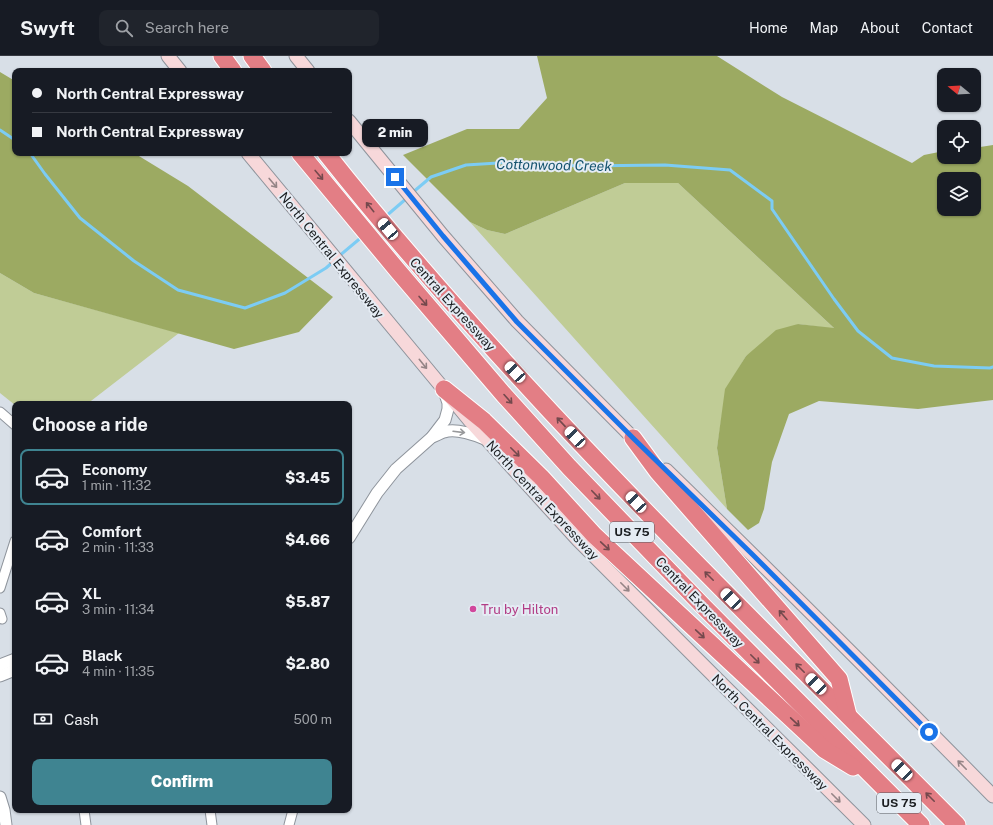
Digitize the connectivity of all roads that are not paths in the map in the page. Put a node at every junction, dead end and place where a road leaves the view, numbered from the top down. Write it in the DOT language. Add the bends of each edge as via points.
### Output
graph roads {
  1 [pos="168,56"];
  2 [pos="222,56"];
  3 [pos="252,56"];
  4 [pos="296,56"];
  5 [pos="178,68"];
  6 [pos="232,68"];
  7 [pos="261,68"];
  8 [pos="306,68"];
  9 [pos="352,125"];
  10 [pos="250,156"];
  11 [pos="302,156"];
  12 [pos="328,156"];
  13 [pos="444,389"];
  14 [pos="0,412"];
  15 [pos="12,422"];
  16 [pos="432,437"];
  17 [pos="633,438"];
  18 [pos="487,440"];
  19 [pos="352,533"];
  20 [pos="12,550"];
  21 [pos="0,588"];
  22 [pos="12,660"];
  23 [pos="0,665"];
  24 [pos="12,671"];
  25 [pos="0,676"];
  26 [pos="848,716"];
  27 [pos="878,782"];
  28 [pos="992,792"];
  29 [pos="0,797"];
  30 [pos="84,813"];
  31 [pos="210,813"];
  32 [pos="292,813"];
  33 [pos="6,825"];
  34 [pos="86,825"];
  35 [pos="212,825"];
  36 [pos="289,825"];
  37 [pos="864,825"];
  38 [pos="921,825"];
  39 [pos="957,825"];
  1 -- 5 [label="main road"];
  2 -- 6 [label="highway"];
  3 -- 7 [label="highway"];
  4 -- 8 [label="main road"];
  9 -- 17 [label="main road" via="517,322"];
  10 -- 13 [label="main road, North Central Expressway, one-way"];
  11 -- 27 [label="highway, Central Expressway / US 75, one-way" via="398,271 569,467"];
  26 -- 12 [label="highway, Central Expressway / US 75, one-way" via="636,502 511,369 413,259"];
  13 -- 16 [label="street" via="448,409 445,420"];
  13 -- 18 [label="main road, North Central Expressway"];
  13 -- 27 [label="highway, one-way" via="484,421 541,477 594,536 825,750"];
  14 -- 15 [label="street"];
  16 -- 18 [label="street, one-way" via="446,432 460,432"];
  16 -- 19 [label="street" via="396,469 377,493"];
  26 -- 17 [label="highway, one-way" via="839,679 658,472"];
  28 -- 17 [label="main road, one-way"];
  18 -- 37 [label="main road, North Central Expressway, one-way" via="578,540"];
  20 -- 21 [label="street"];
  22 -- 23 [label="street"];
  24 -- 25 [label="street"];
  39 -- 26 [label="highway, Central Expressway / US 75, one-way"];
  27 -- 38 [label="highway, Central Expressway / US 75"];
  29 -- 33 [label="street"];
  30 -- 34 [label="street"];
  31 -- 35 [label="street"];
  32 -- 36 [label="street"];
}
